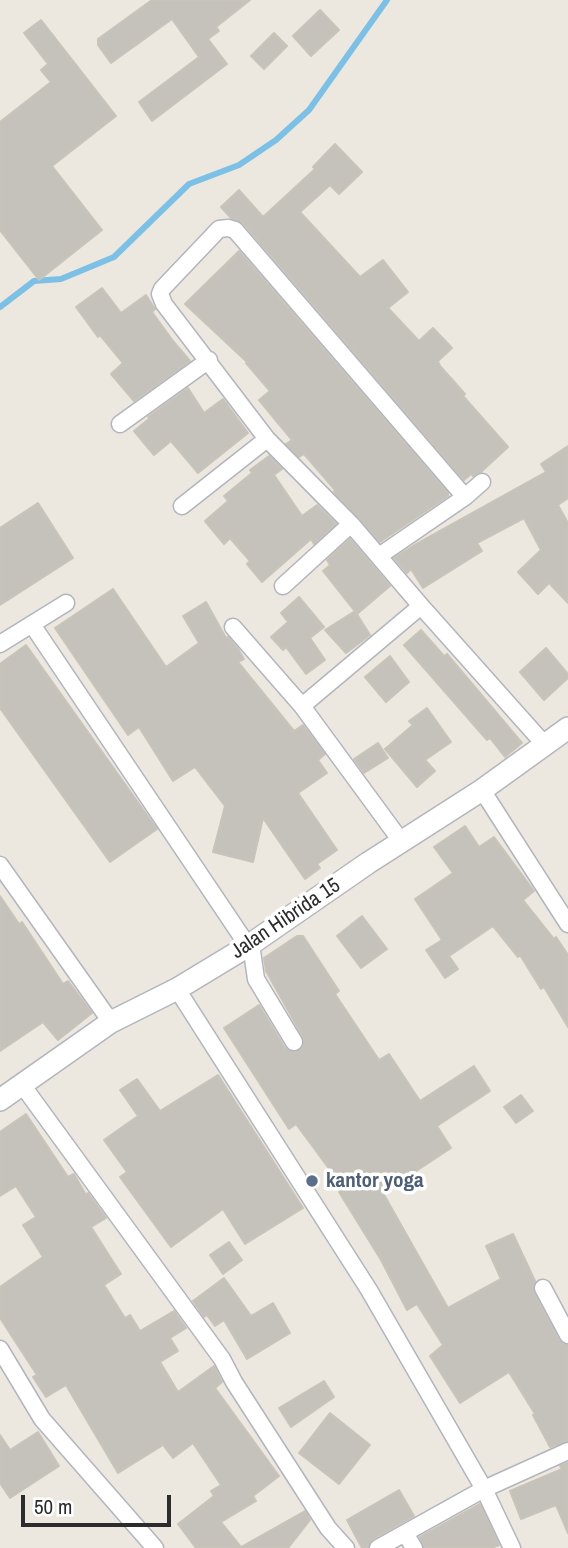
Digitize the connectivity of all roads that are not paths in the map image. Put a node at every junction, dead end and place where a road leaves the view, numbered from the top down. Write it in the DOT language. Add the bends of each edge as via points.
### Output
graph roads {
  1 [pos="209,360"];
  2 [pos="120,424"];
  3 [pos="267,439"];
  4 [pos="482,482"];
  5 [pos="465,497"];
  6 [pos="182,506"];
  7 [pos="351,524"];
  8 [pos="379,556"];
  9 [pos="283,586"];
  10 [pos="66,603"];
  11 [pos="421,606"];
  12 [pos="33,626"];
  13 [pos="233,627"];
  14 [pos="0,644"];
  15 [pos="302,706"];
  16 [pos="568,728"];
  17 [pos="545,745"];
  18 [pos="482,790"];
  19 [pos="401,841"];
  20 [pos="0,865"];
  21 [pos="568,923"];
  22 [pos="249,945"];
  23 [pos="177,989"];
  24 [pos="111,1022"];
  25 [pos="294,1042"];
  26 [pos="23,1086"];
  27 [pos="0,1100"];
  28 [pos="542,1288"];
  29 [pos="568,1335"];
  30 [pos="0,1349"];
  31 [pos="568,1451"];
  32 [pos="484,1489"];
  33 [pos="405,1532"];
  34 [pos="155,1548"];
  35 [pos="346,1548"];
  36 [pos="378,1548"];
  37 [pos="414,1548"];
  38 [pos="512,1548"];
  1 -- 2 [label="street"];
  1 -- 3 [label="street"];
  1 -- 5 [label="street" via="160,294 219,229 228,228 235,230"];
  3 -- 6 [label="street"];
  3 -- 7 [label="street"];
  4 -- 5 [label="street"];
  5 -- 8 [label="street"];
  7 -- 8 [label="street"];
  7 -- 9 [label="street"];
  8 -- 11 [label="street"];
  10 -- 12 [label="street"];
  11 -- 15 [label="street"];
  11 -- 17 [label="street"];
  12 -- 14 [label="street"];
  12 -- 22 [label="street"];
  13 -- 15 [label="street"];
  15 -- 19 [label="street"];
  16 -- 17 [label="street, Jalan Hibrida 15"];
  17 -- 18 [label="street, Jalan Hibrida 15"];
  18 -- 19 [label="street, Jalan Hibrida 15"];
  18 -- 21 [label="street"];
  19 -- 22 [label="street, Jalan Hibrida 15"];
  20 -- 24 [label="street"];
  22 -- 23 [label="street, Jalan Hibrida 15"];
  22 -- 25 [label="street" via="256,979"];
  23 -- 24 [label="street, Jalan Hibrida 15"];
  23 -- 32 [label="street" via="369,1290"];
  24 -- 26 [label="street, Jalan Hibrida 15"];
  26 -- 27 [label="street, Jalan Hibrida 15"];
  26 -- 35 [label="street" via="222,1359 328,1528"];
  28 -- 29 [label="street"];
  30 -- 34 [label="street" via="42,1419"];
  31 -- 32 [label="street"];
  32 -- 33 [label="street"];
  32 -- 38 [label="street"];
  33 -- 36 [label="street"];
  33 -- 37 [label="street"];
}
